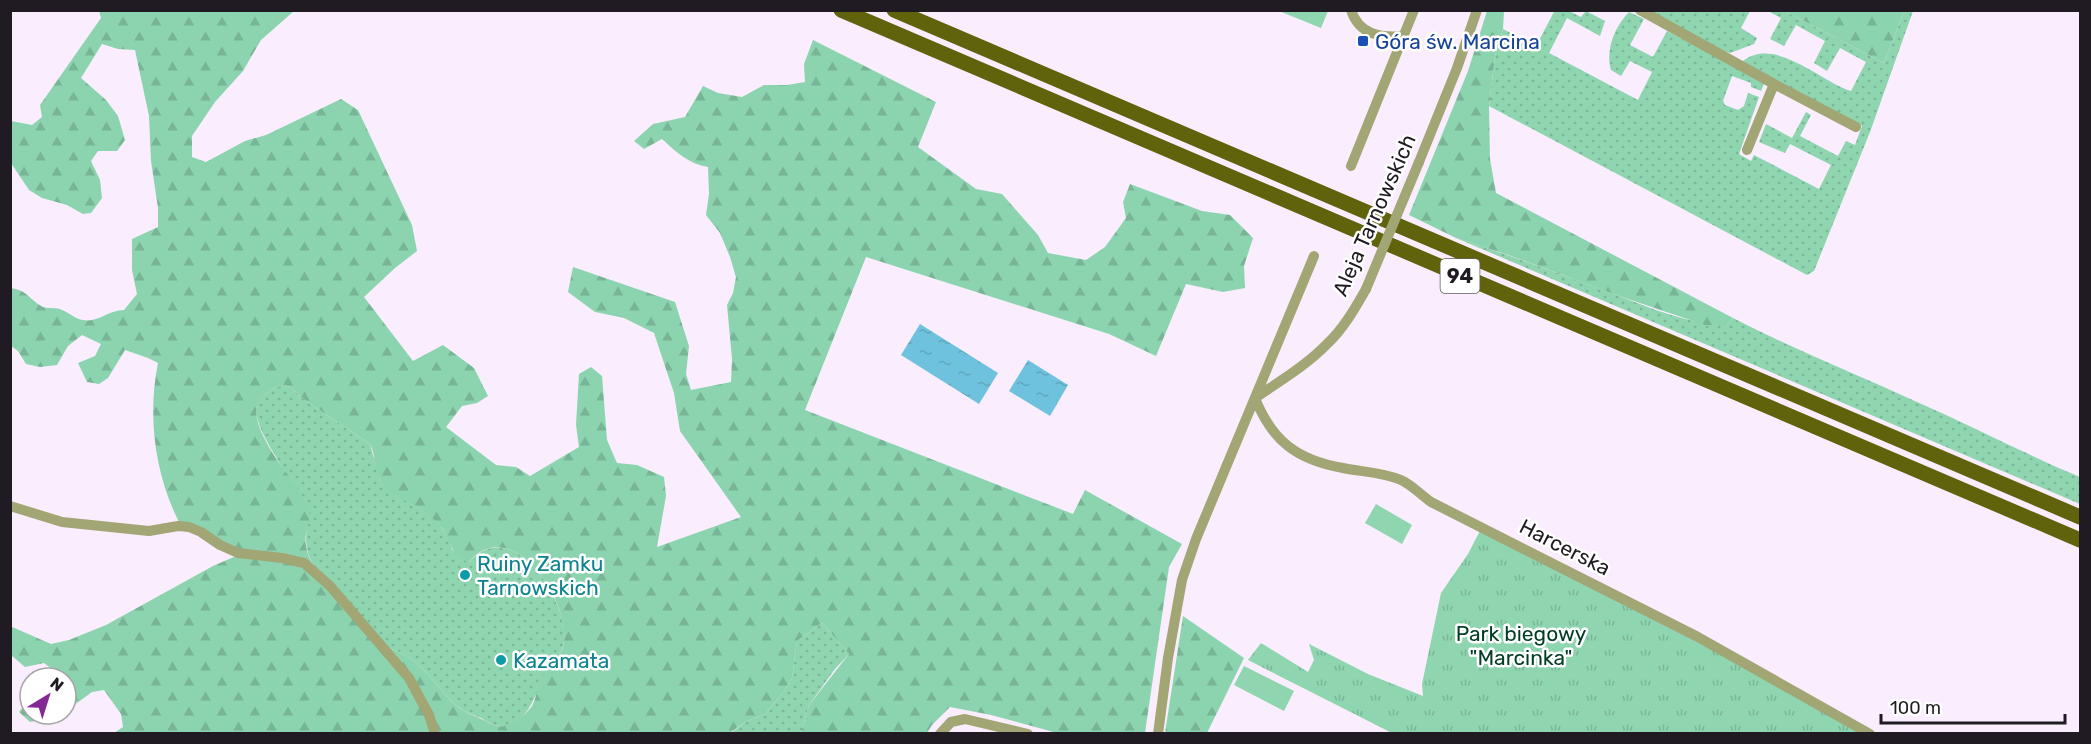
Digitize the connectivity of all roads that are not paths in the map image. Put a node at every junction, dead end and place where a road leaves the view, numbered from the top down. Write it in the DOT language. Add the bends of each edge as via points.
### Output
graph roads {
  1 [pos="841,10"];
  2 [pos="894,10"];
  3 [pos="1351,10"];
  4 [pos="1414,10"];
  5 [pos="1477,10"];
  6 [pos="1640,10"];
  7 [pos="1404,36"];
  8 [pos="1774,84"];
  9 [pos="1856,127"];
  10 [pos="1747,150"];
  11 [pos="1351,166"];
  12 [pos="1314,256"];
  13 [pos="1255,398"];
  14 [pos="10,506"];
  15 [pos="2080,517"];
  16 [pos="2080,540"];
  17 [pos="435,734"];
  18 [pos="940,734"];
  19 [pos="1028,734"];
  20 [pos="1158,734"];
  21 [pos="1870,734"];
  1 -- 16 [label="main road, 94"];
  2 -- 15 [label="main road, 94"];
  3 -- 7 [label="street" via="1366,31 1385,38"];
  4 -- 7 [label="street, Aleja Tarnowskich"];
  5 -- 13 [label="street, Aleja Tarnowskich, bridge" via="1366,289 1328,344"];
  6 -- 8 [label="street"];
  7 -- 11 [label="street, Aleja Tarnowskich"];
  8 -- 9 [label="street"];
  8 -- 10 [label="street"];
  12 -- 13 [label="street, Aleja Tarnowskich"];
  13 -- 20 [label="street, Aleja Tarnowskich" via="1182,580"];
  13 -- 21 [label="street, Harcerska" via="1268,427 1284,445 1307,460 1376,472 1402,481 1431,502 1698,637"];
  14 -- 17 [label="street" via="62,522 148,531 189,527 238,553 304,563 330,585 409,678"];
  18 -- 19 [label="street" via="951,722 966,719"];
}
